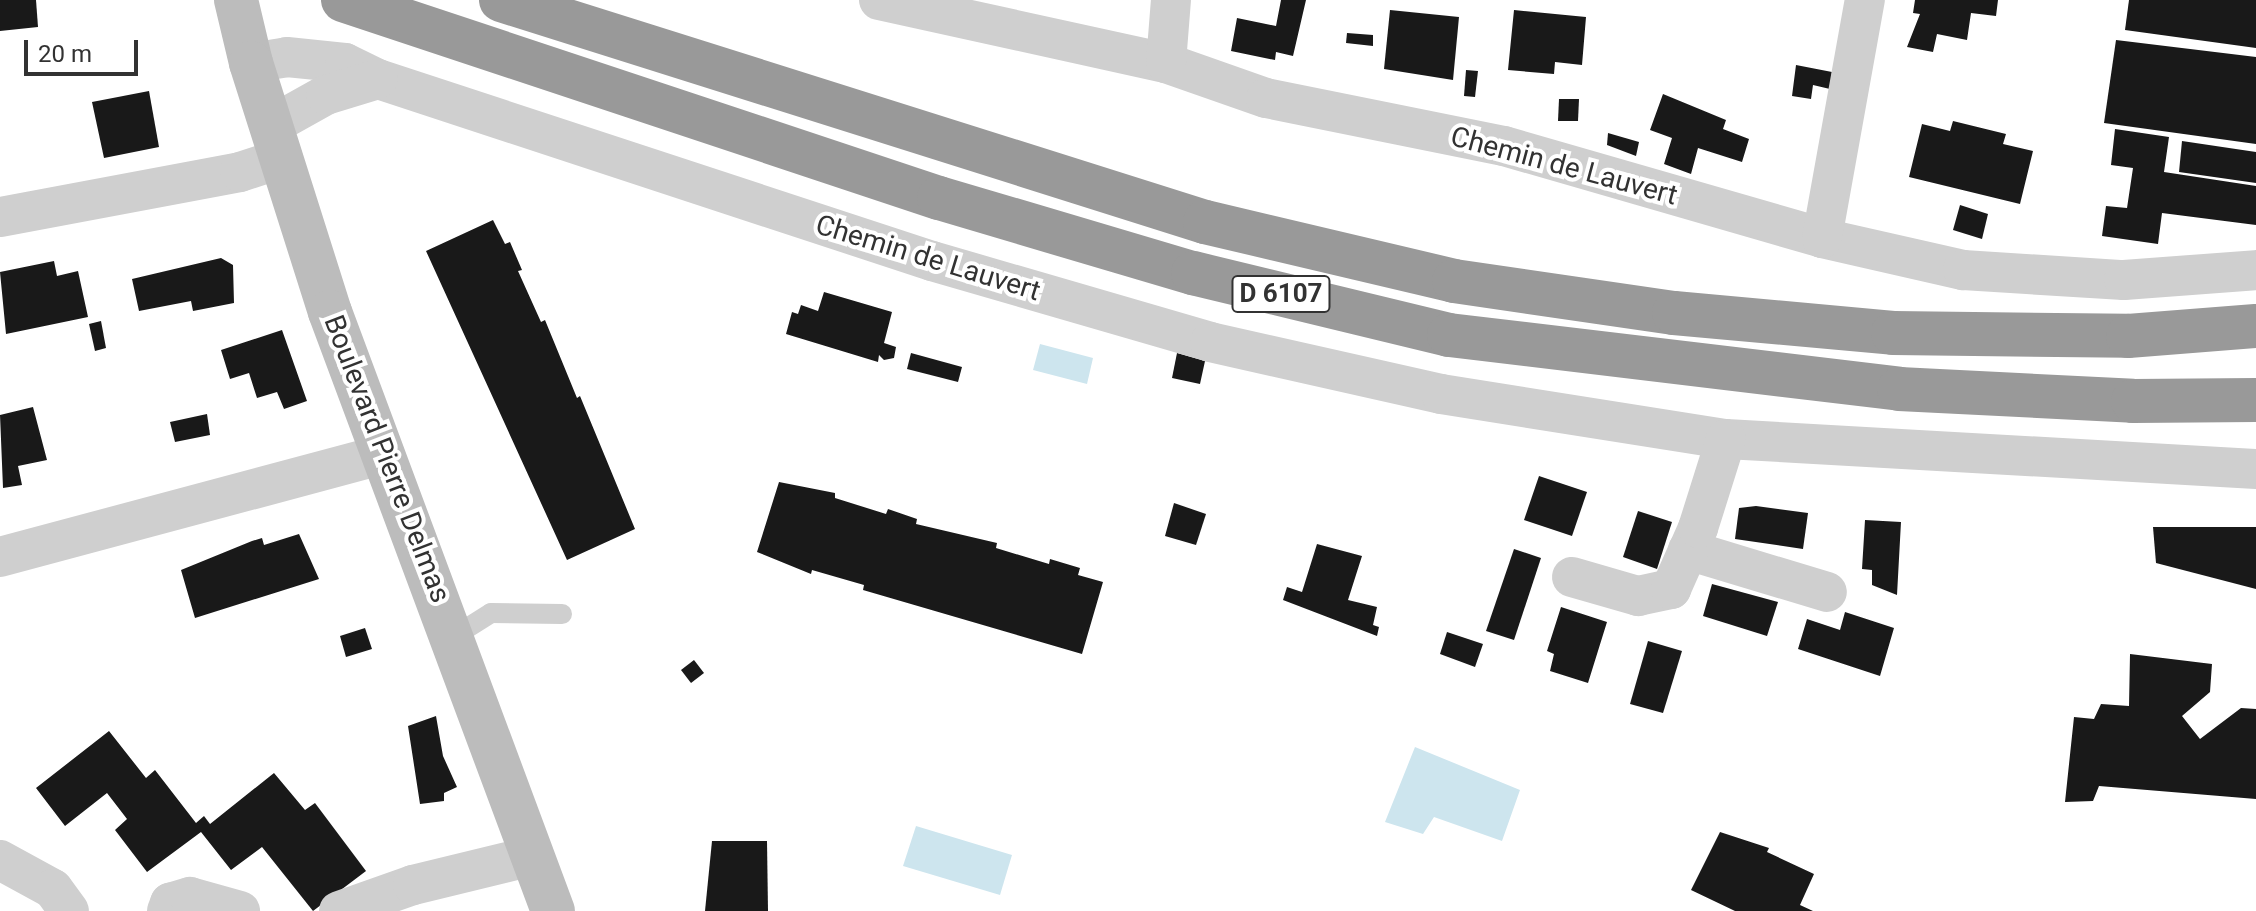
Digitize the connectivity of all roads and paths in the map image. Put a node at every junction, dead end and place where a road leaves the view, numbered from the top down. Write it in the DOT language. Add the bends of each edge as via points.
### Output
graph roads {
  1 [pos="343,0"];
  2 [pos="501,0"];
  3 [pos="879,0"];
  4 [pos="1171,0"];
  5 [pos="1865,0"];
  6 [pos="236,1"];
  7 [pos="251,63"];
  8 [pos="1166,63"];
  9 [pos="378,79"];
  10 [pos="277,142"];
  11 [pos="0,217"];
  12 [pos="1822,238"];
  13 [pos="2256,270"];
  14 [pos="2256,326"];
  15 [pos="2256,400"];
  16 [pos="1726,439"];
  17 [pos="384,454"];
  18 [pos="2256,469"];
  19 [pos="1688,550"];
  20 [pos="0,557"];
  21 [pos="1572,577"];
  22 [pos="1827,592"];
  23 [pos="562,614"];
  24 [pos="453,637"];
  25 [pos="532,856"];
  26 [pos="0,860"];
  27 [pos="69,911"];
  28 [pos="167,911"];
  29 [pos="240,911"];
  30 [pos="339,911"];
  31 [pos="553,911"];
  1 -- 15 [label="highway, D 6107" via="939,198 1193,273 1449,335 1899,389 2133,401"];
  2 -- 14 [label="highway, D 6107" via="1205,222 1454,281 1674,313 1893,333 2128,336"];
  3 -- 8 [label="street, Chemin de Lauvert"];
  4 -- 8 [label="street"];
  5 -- 12 [label="street"];
  6 -- 7 [label="street, Boulevard Pierre Delmas"];
  7 -- 9 [label="street, Chemin de Lauvert" via="287,57 345,63"];
  7 -- 10 [label="street, Boulevard Pierre Delmas"];
  8 -- 12 [label="street, Chemin de Lauvert" via="1266,98 1504,146"];
  9 -- 10 [label="street" via="326,95"];
  9 -- 16 [label="street, Chemin de Lauvert" via="932,261 1210,342 1441,394"];
  10 -- 11 [label="street" via="240,172"];
  10 -- 17 [label="street, Boulevard Pierre Delmas" via="330,312"];
  12 -- 13 [label="street, Chemin de Lauvert" via="1963,270 2124,280"];
  16 -- 18 [label="street, Chemin de Lauvert"];
  16 -- 19 [label="street"];
  17 -- 20 [label="street"];
  17 -- 24 [label="street, Boulevard Pierre Delmas"];
  19 -- 21 [label="street" via="1671,589 1638,596"];
  19 -- 22 [label="street"];
  23 -- 24 [label="lane" via="491,613"];
  24 -- 25 [label="street, Boulevard Pierre Delmas"];
  25 -- 30 [label="street" via="413,885"];
  25 -- 31 [label="street, Boulevard Pierre Delmas"];
  26 -- 27 [label="street" via="53,889"];
  28 -- 29 [label="street" via="170,903 190,897"];
}
